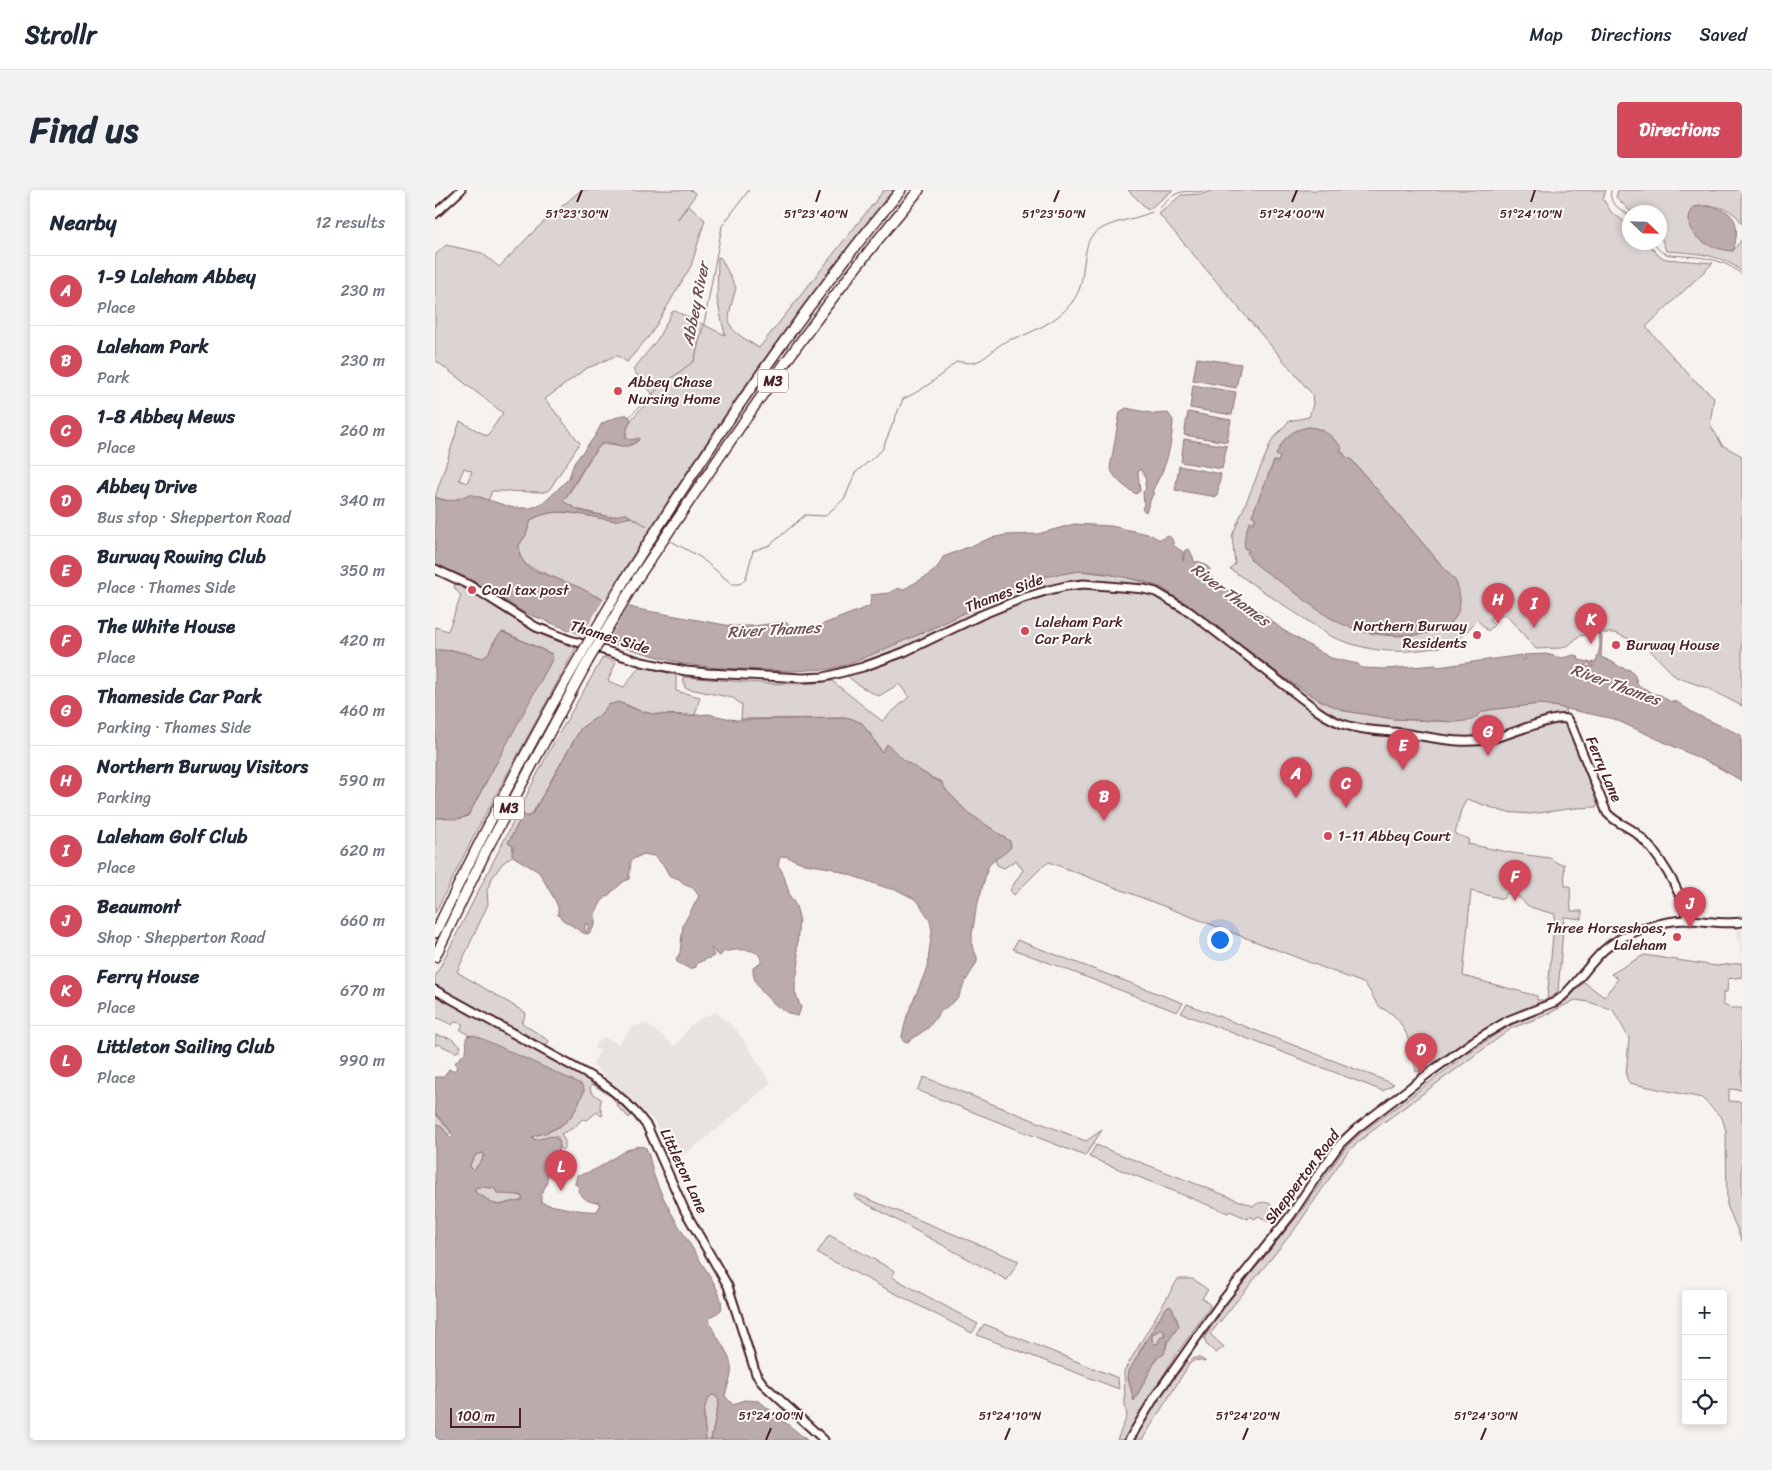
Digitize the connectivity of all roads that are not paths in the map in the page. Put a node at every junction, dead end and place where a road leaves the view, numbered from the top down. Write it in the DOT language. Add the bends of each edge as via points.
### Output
graph roads {
  1 [pos="461,190"];
  2 [pos="901,190"];
  3 [pos="919,190"];
  4 [pos="435,214"];
  5 [pos="435,569"];
  6 [pos="1567,719"];
  7 [pos="1687,920"];
  8 [pos="1742,922"];
  9 [pos="435,933"];
  10 [pos="435,957"];
  11 [pos="438,992"];
  12 [pos="824,1440"];
  13 [pos="1129,1440"];
  1 -- 4 [label="street"];
  2 -- 9 [label="highway, M3, bridge" via="759,377 627,576 521,760"];
  3 -- 10 [label="highway, M3, bridge" via="808,333 637,579 588,661 511,803"];
  5 -- 6 [label="street, Thames Side" via="469,585 536,627 643,662 686,671 803,678 863,666 904,652 980,616 1049,590 1085,584 1144,588 1190,612 1318,711 1349,726 1478,741 1511,734 1553,719"];
  6 -- 7 [label="street, Ferry Lane" via="1607,813 1636,833 1656,854 1680,898"];
  7 -- 8 [label="street, Shepperton Road" via="1722,924"];
  7 -- 13 [label="street, Shepperton Road" via="1638,930 1612,944 1555,1002 1509,1020 1475,1040 1348,1136 1325,1163 1291,1215 1223,1300 1154,1398"];
  11 -- 12 [label="street, Littleton Lane" via="601,1082 639,1114 685,1211 729,1286 756,1374"];
}
